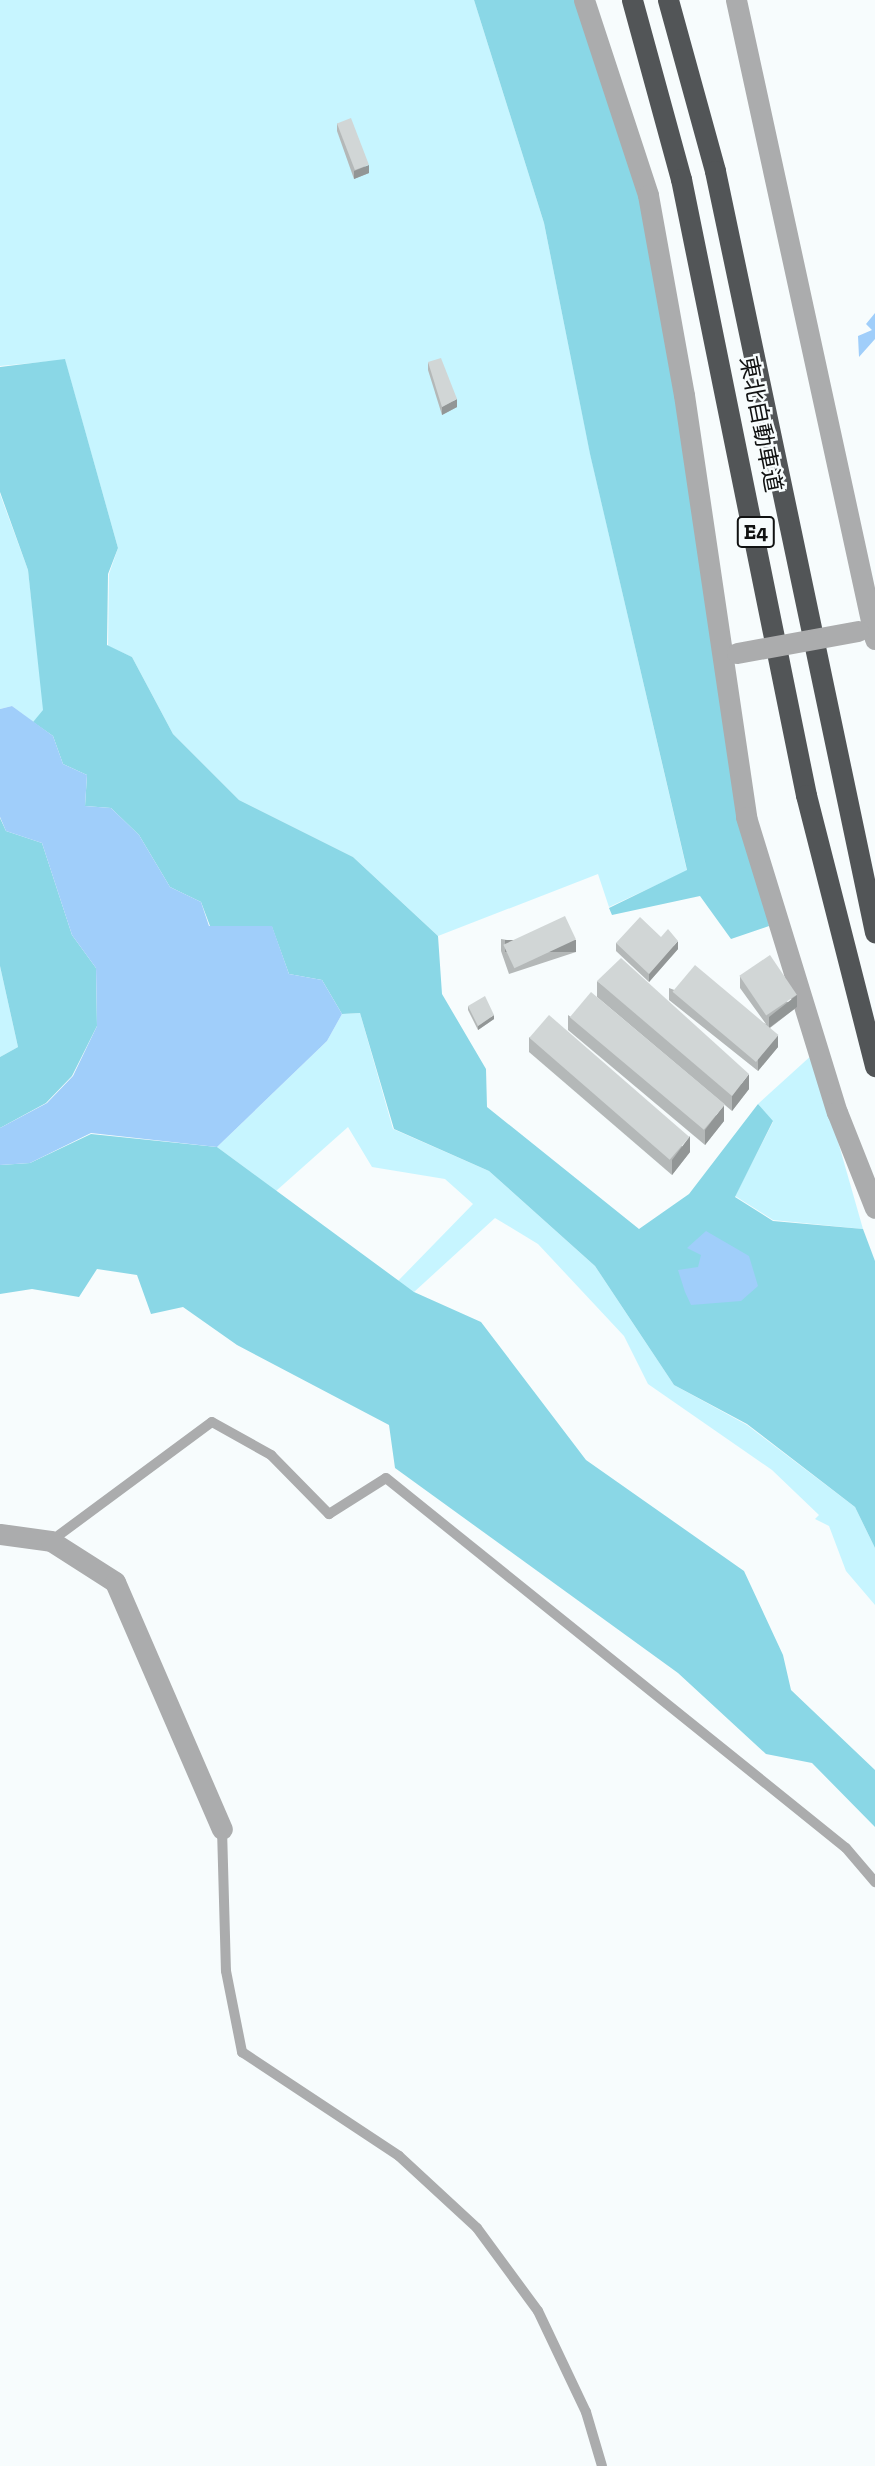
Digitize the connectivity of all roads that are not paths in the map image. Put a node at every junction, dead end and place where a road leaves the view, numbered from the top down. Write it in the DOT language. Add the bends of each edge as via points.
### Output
graph roads {
  1 [pos="584,0"];
  2 [pos="632,0"];
  3 [pos="668,0"];
  4 [pos="736,0"];
  5 [pos="868,631"];
  6 [pos="730,652"];
  7 [pos="875,932"];
  8 [pos="875,1066"];
  9 [pos="875,1208"];
  10 [pos="0,1534"];
  11 [pos="51,1541"];
  12 [pos="222,1829"];
  13 [pos="875,1882"];
  14 [pos="602,2466"];
  1 -- 6 [label="street" via="648,195"];
  2 -- 8 [label="highway, 東北自動車道 / E4" via="681,179 806,795"];
  3 -- 7 [label="highway, 東北自動車道 / E4" via="715,171"];
  4 -- 5 [label="street"];
  5 -- 6 [label="street, bridge"];
  6 -- 9 [label="street" via="746,817 837,1112"];
  10 -- 11 [label="street"];
  11 -- 12 [label="street" via="116,1582"];
  11 -- 13 [label="lane" via="212,1422 271,1455 329,1514 386,1478 846,1848"];
  12 -- 14 [label="lane" via="226,1971 242,2052 399,2156 477,2228 538,2311 586,2412"];
}
